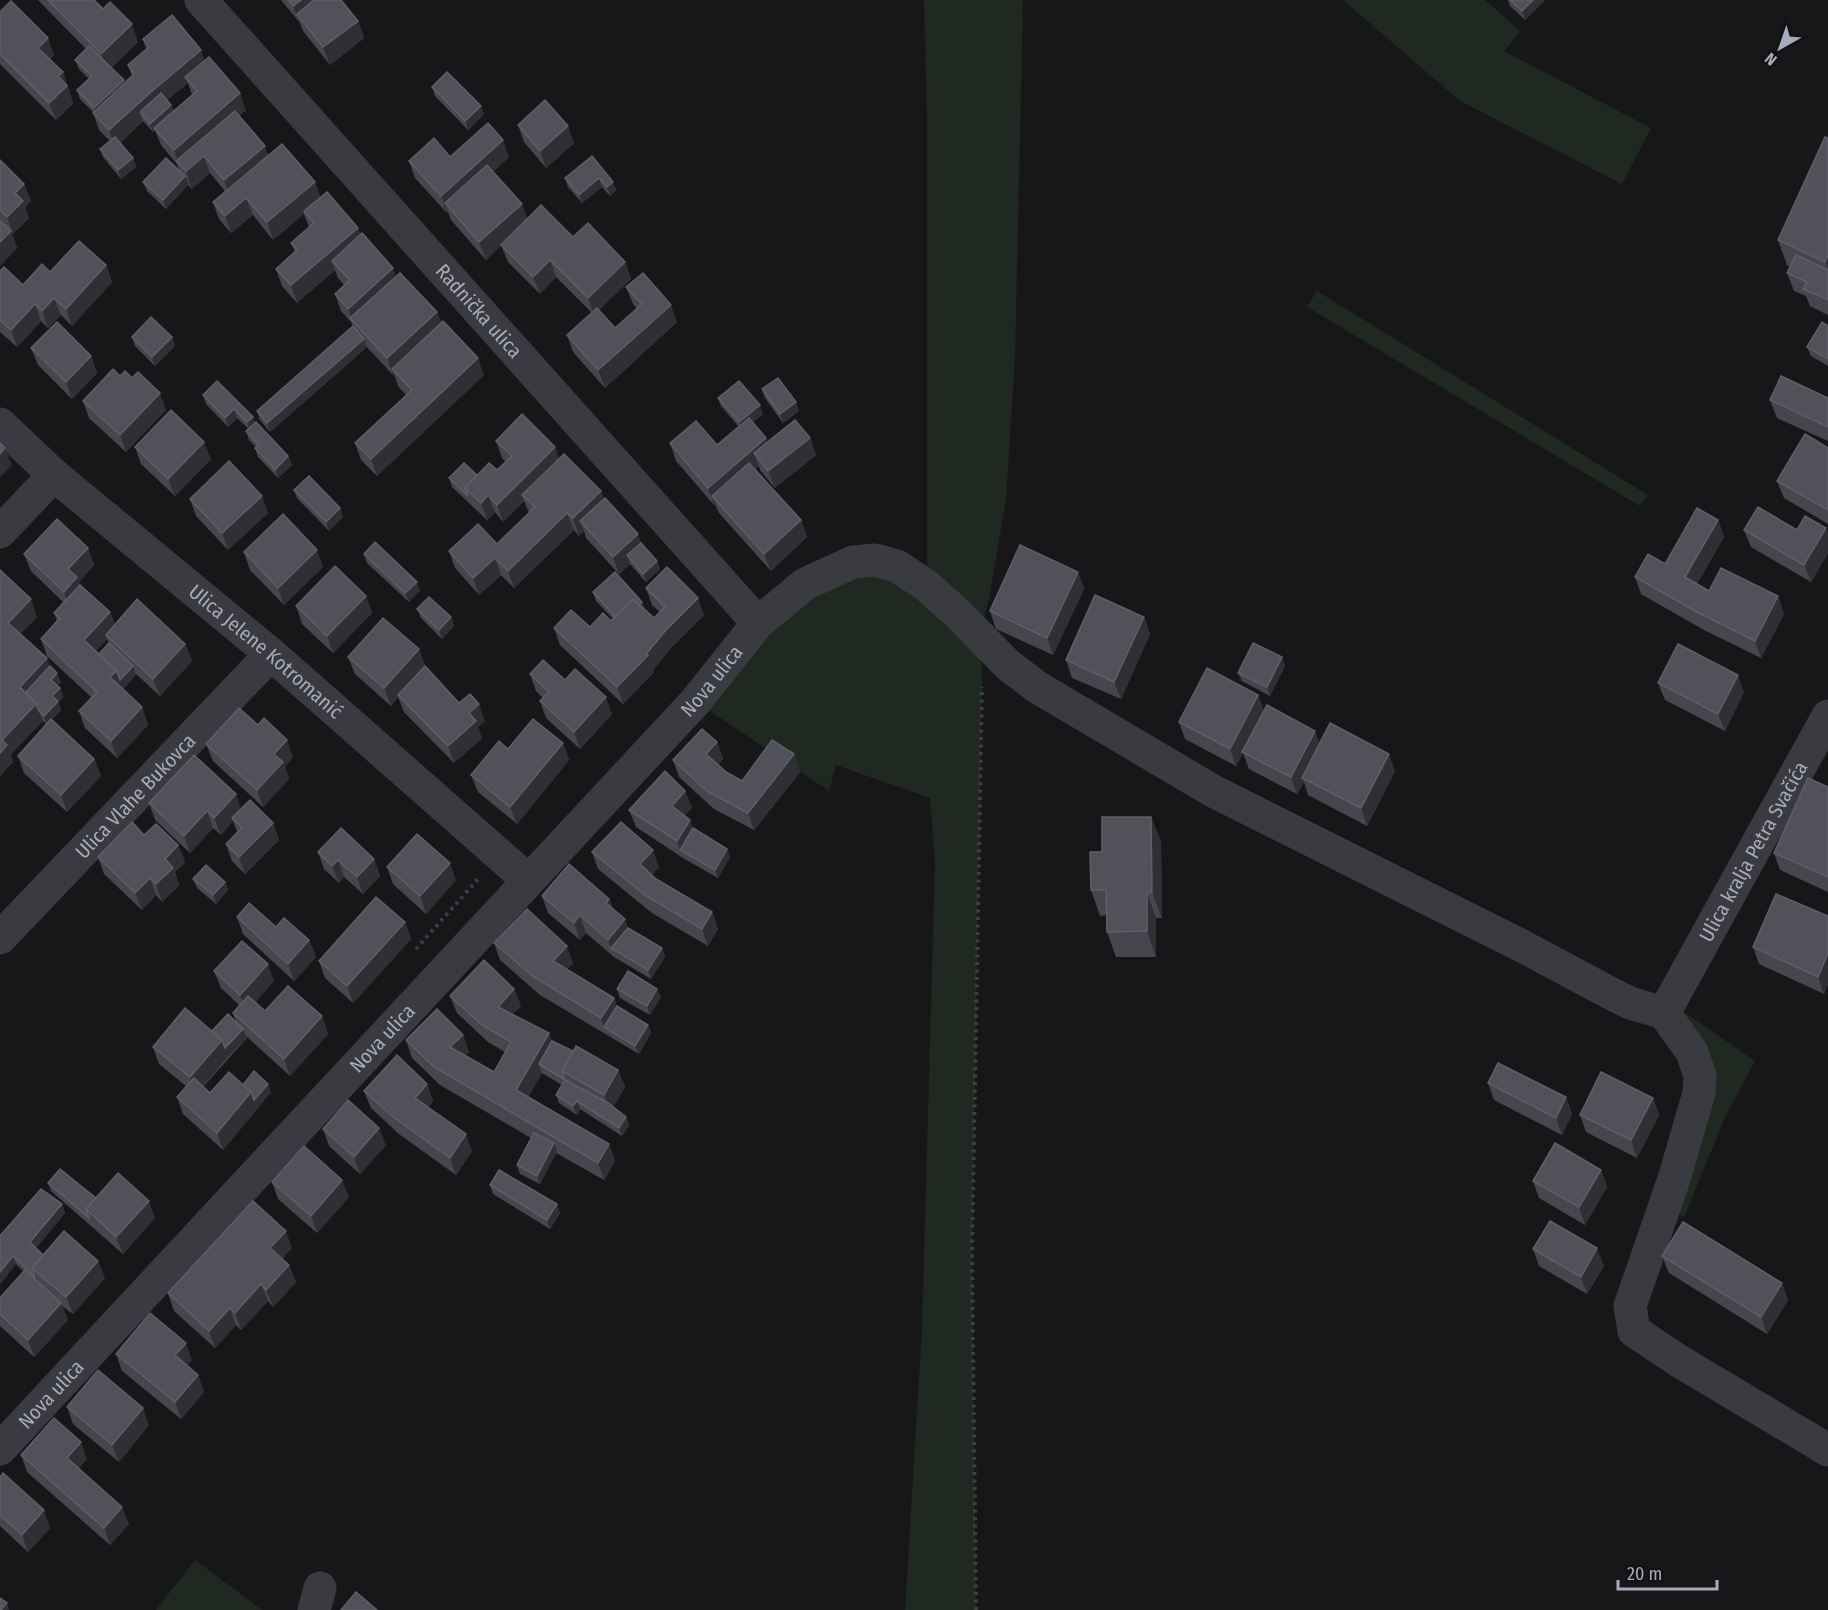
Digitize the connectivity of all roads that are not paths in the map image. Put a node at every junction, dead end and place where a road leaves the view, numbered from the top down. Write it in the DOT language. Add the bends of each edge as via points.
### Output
graph roads {
  1 [pos="201,0"];
  2 [pos="0,424"];
  3 [pos="54,475"];
  4 [pos="0,532"];
  5 [pos="758,623"];
  6 [pos="271,654"];
  7 [pos="1828,716"];
  8 [pos="528,880"];
  9 [pos="0,938"];
  10 [pos="1672,999"];
  11 [pos="0,1449"];
  12 [pos="1828,1450"];
  1 -- 5 [label="street, Radnička ulica"];
  2 -- 3 [label="street, Ulica Jelene Kotromanić"];
  3 -- 4 [label="street"];
  3 -- 6 [label="street, Ulica Jelene Kotromanić"];
  5 -- 8 [label="street, Nova ulica" via="695,702"];
  5 -- 10 [label="street, Nova ulica" via="805,584 853,562 875,560 897,566 927,586 1036,687 1213,791 1630,1003"];
  6 -- 8 [label="street, Ulica Jelene Kotromanić"];
  6 -- 9 [label="street, Ulica Vlahe Bukovca"];
  7 -- 10 [label="street, Ulica kralja Petra Svačića"];
  8 -- 11 [label="street, Nova ulica"];
  10 -- 12 [label="street" via="1700,1076 1699,1092 1630,1306 1634,1331"];
}
